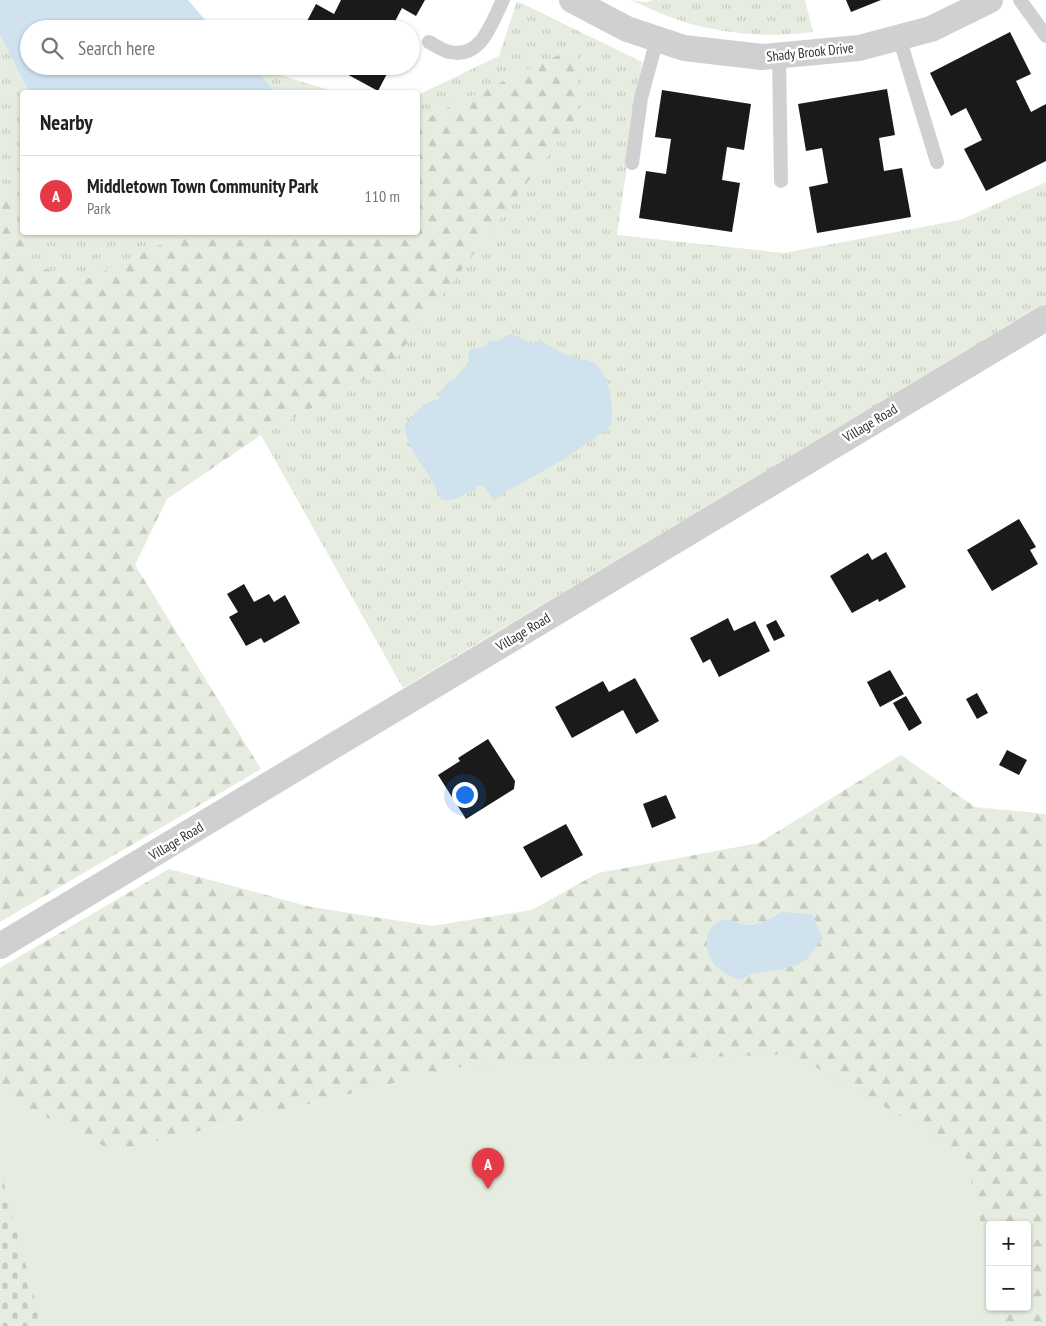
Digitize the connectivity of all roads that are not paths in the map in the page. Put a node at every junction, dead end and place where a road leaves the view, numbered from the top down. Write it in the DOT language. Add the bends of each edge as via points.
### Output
graph roads {
  1 [pos="503,0"];
  2 [pos="572,0"];
  3 [pos="990,0"];
  4 [pos="1020,0"];
  5 [pos="1046,36"];
  6 [pos="899,38"];
  7 [pos="657,39"];
  8 [pos="429,42"];
  9 [pos="779,56"];
  10 [pos="937,162"];
  11 [pos="632,163"];
  12 [pos="781,181"];
  13 [pos="1046,318"];
  14 [pos="0,946"];
  1 -- 8 [label="lane" via="481,43 468,52 449,52"];
  2 -- 7 [label="street, Shady Brook Drive" via="627,29"];
  3 -- 6 [label="street, Shady Brook Drive" via="931,29"];
  4 -- 5 [label="lane"];
  6 -- 9 [label="street, Shady Brook Drive" via="859,48"];
  6 -- 10 [label="lane"];
  7 -- 9 [label="street, Shady Brook Drive" via="684,48"];
  7 -- 11 [label="lane" via="641,98"];
  9 -- 12 [label="lane"];
  13 -- 14 [label="street, Village Road"];
}
